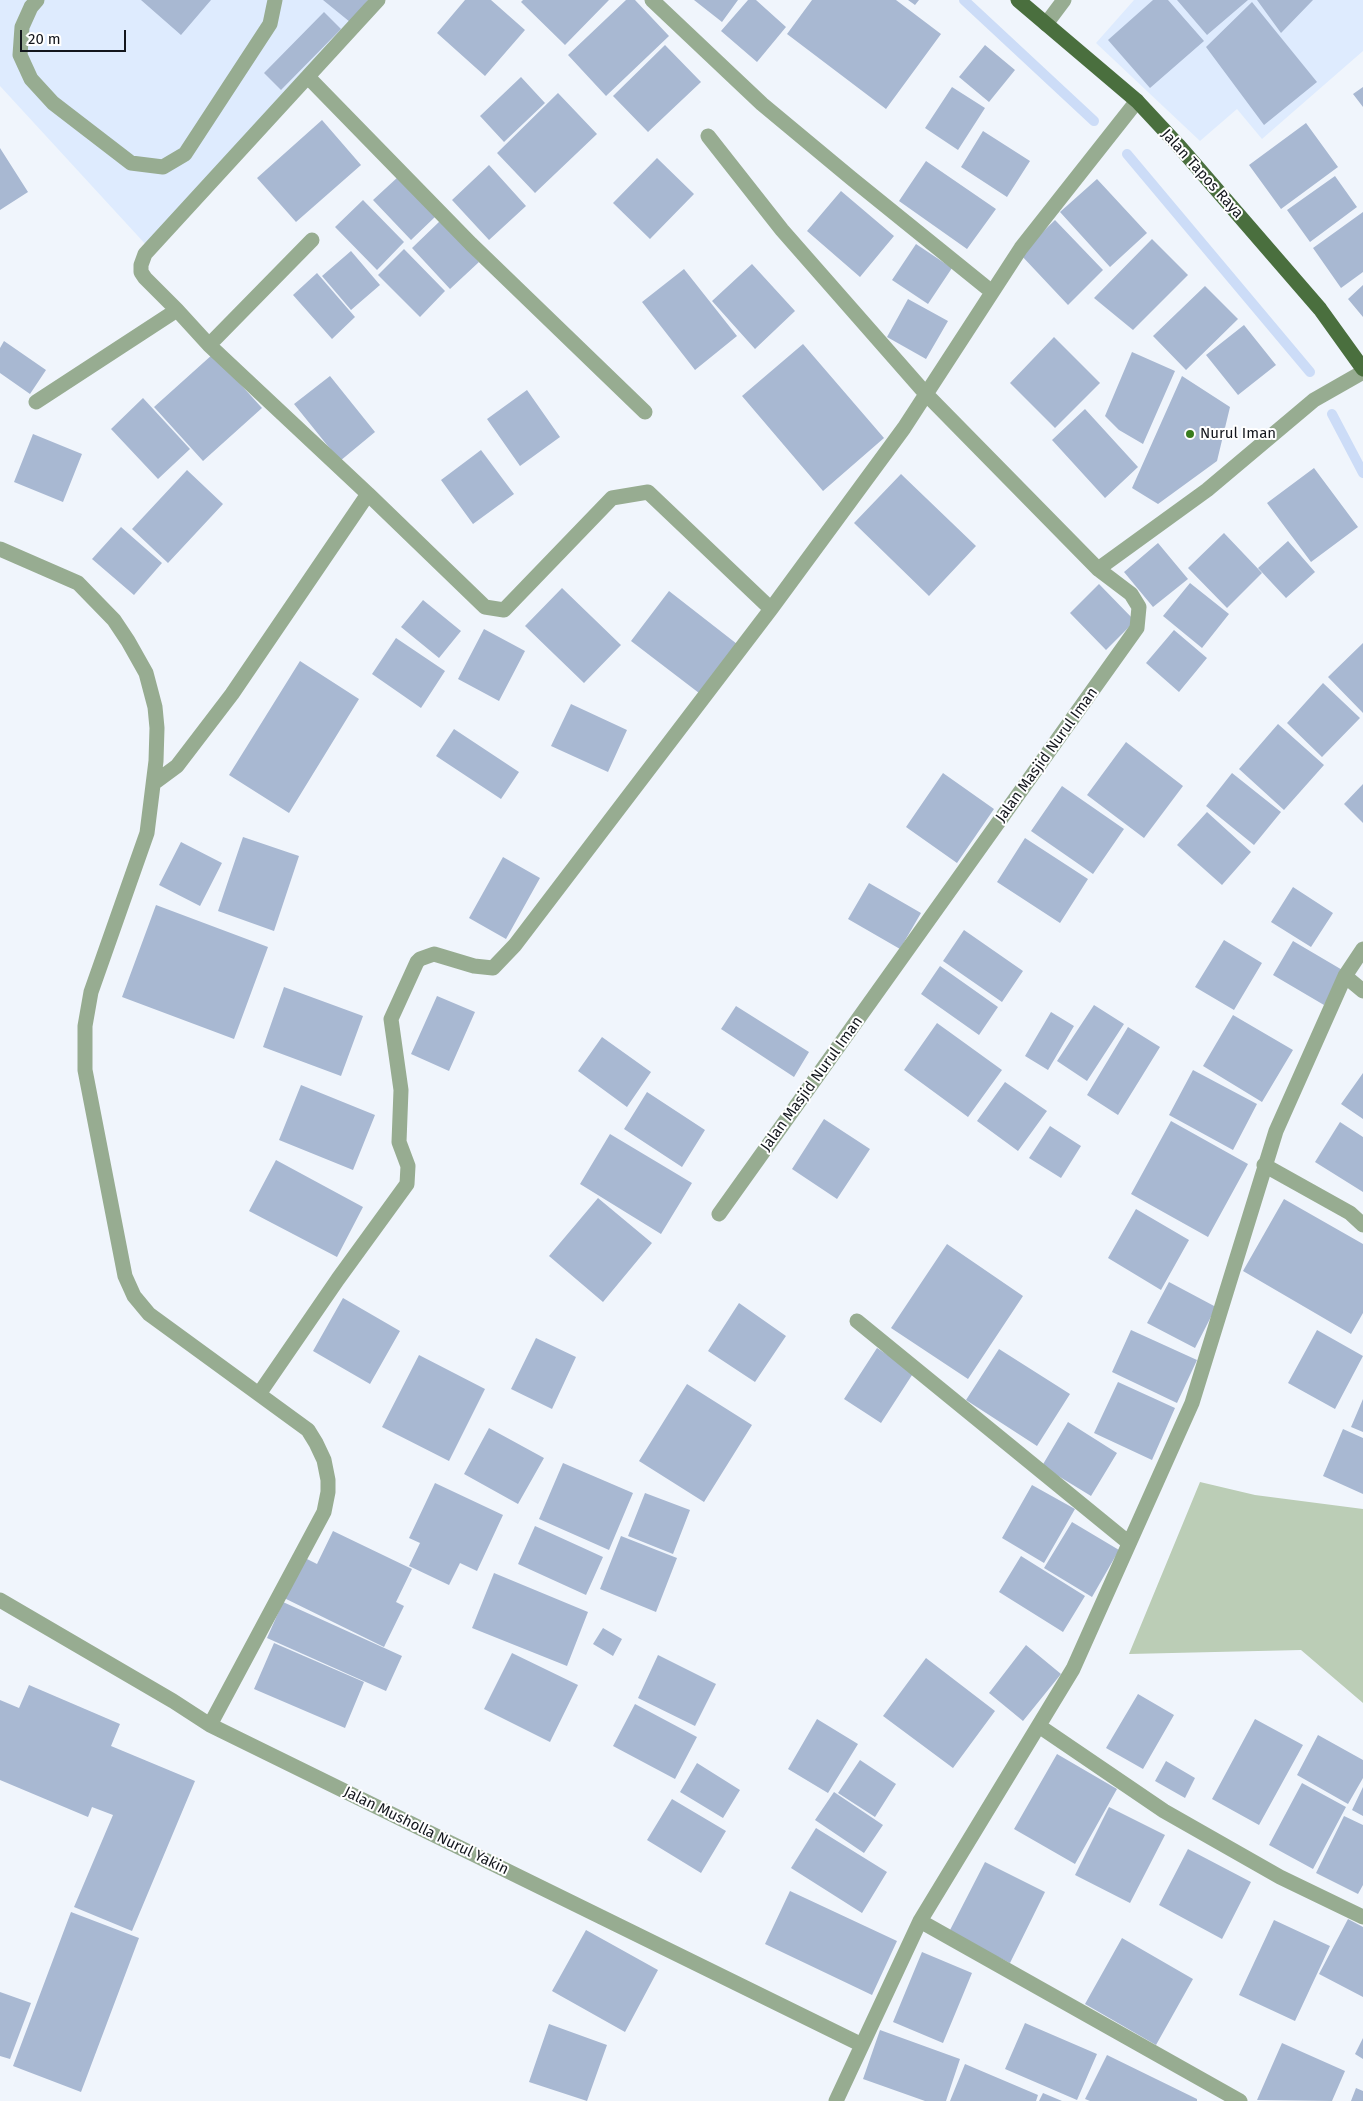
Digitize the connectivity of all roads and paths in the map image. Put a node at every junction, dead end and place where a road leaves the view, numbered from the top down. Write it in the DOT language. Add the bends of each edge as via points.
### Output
graph roads {
  1 [pos="38,0"];
  2 [pos="275,0"];
  3 [pos="378,0"];
  4 [pos="652,0"];
  5 [pos="1018,0"];
  6 [pos="1064,0"];
  7 [pos="1046,24"];
  8 [pos="308,78"];
  9 [pos="1137,102"];
  10 [pos="708,136"];
  11 [pos="312,240"];
  12 [pos="992,292"];
  13 [pos="177,310"];
  14 [pos="208,345"];
  15 [pos="1363,371"];
  16 [pos="926,394"];
  17 [pos="36,402"];
  18 [pos="645,412"];
  19 [pos="368,494"];
  20 [pos="0,549"];
  21 [pos="1098,569"];
  22 [pos="771,609"];
  23 [pos="154,783"];
  24 [pos="1363,949"];
  25 [pos="1345,976"];
  26 [pos="1363,991"];
  27 [pos="1264,1164"];
  28 [pos="719,1214"];
  29 [pos="1363,1225"];
  30 [pos="857,1321"];
  31 [pos="259,1394"];
  32 [pos="1129,1543"];
  33 [pos="0,1600"];
  34 [pos="210,1725"];
  35 [pos="1039,1726"];
  36 [pos="1363,1917"];
  37 [pos="920,1922"];
  38 [pos="862,2045"];
  39 [pos="836,2101"];
  40 [pos="1240,2101"];
  1 -- 2 [label="street" via="22,27 20,55 31,79 53,102 131,163 163,167 185,154 270,24"];
  3 -- 8 [label="street"];
  4 -- 12 [label="street" via="762,104"];
  5 -- 7 [label="main road, Jalan Tapos Raya"];
  6 -- 7 [label="street"];
  7 -- 9 [label="main road, Jalan Tapos Raya"];
  8 -- 13 [label="street" via="145,254 141,272"];
  8 -- 18 [label="street" via="471,244"];
  9 -- 12 [label="street" via="1021,248"];
  9 -- 15 [label="main road, Jalan Tapos Raya" via="1320,309"];
  10 -- 16 [label="street, Jalan Masjid Nurul Iman" via="782,230"];
  11 -- 14 [label="street"];
  12 -- 16 [label="street"];
  13 -- 14 [label="street"];
  13 -- 17 [label="street"];
  14 -- 19 [label="street"];
  15 -- 21 [label="street" via="1314,400 1208,490"];
  16 -- 21 [label="street, Jalan Masjid Nurul Iman"];
  16 -- 22 [label="street"];
  19 -- 22 [label="street" via="486,607 504,610 612,498 648,492"];
  19 -- 23 [label="street" via="232,694 177,766"];
  20 -- 23 [label="street" via="78,583 114,620 128,640 146,673 155,707"];
  21 -- 28 [label="street, Jalan Masjid Nurul Iman" via="1131,594 1139,608 1137,628"];
  22 -- 31 [label="street" via="516,944 493,968 434,954 417,962 391,1018 400,1090 399,1142 408,1166 407,1184"];
  23 -- 31 [label="street" via="147,833 90,992 85,1026 85,1070 118,1246 129,1287 149,1314"];
  24 -- 25 [label="street"];
  25 -- 26 [label="street"];
  25 -- 27 [label="street"];
  27 -- 29 [label="street" via="1350,1213"];
  27 -- 32 [label="street" via="1192,1403"];
  30 -- 32 [label="street"];
  31 -- 34 [label="street" via="302,1426 316,1443 324,1460 328,1492 324,1512"];
  32 -- 35 [label="street" via="1073,1669"];
  33 -- 34 [label="street, Jalan Musholla Nurul Yakin"];
  34 -- 38 [label="street, Jalan Musholla Nurul Yakin"];
  35 -- 36 [label="street" via="1164,1811 1280,1877"];
  35 -- 37 [label="street"];
  37 -- 38 [label="street"];
  37 -- 40 [label="street"];
  38 -- 39 [label="street"];
}
